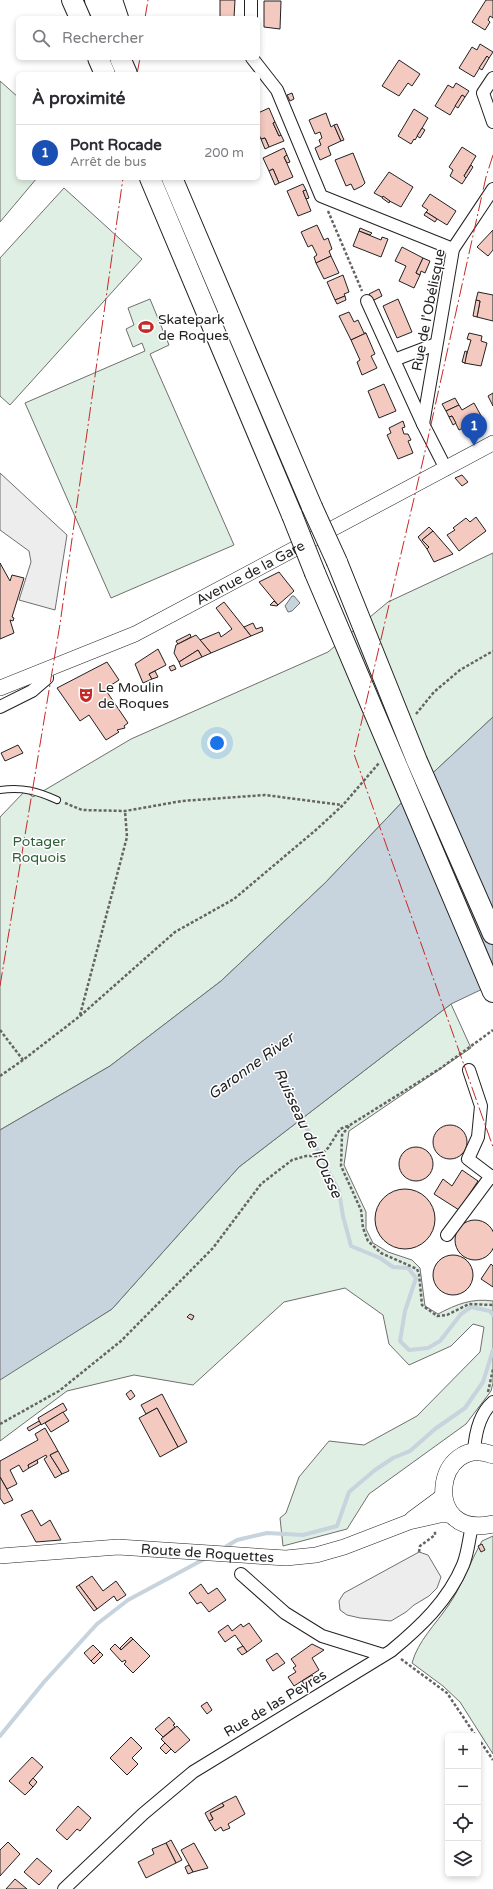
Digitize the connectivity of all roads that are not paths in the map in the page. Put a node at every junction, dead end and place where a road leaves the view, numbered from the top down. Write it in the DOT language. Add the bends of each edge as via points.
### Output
graph roads {
  1 [pos="72,0"];
  2 [pos="95,0"];
  3 [pos="112,0"];
  4 [pos="251,0"];
  5 [pos="79,16"];
  6 [pos="102,16"];
  7 [pos="117,16"];
  8 [pos="251,16"];
  9 [pos="99,60"];
  10 [pos="121,60"];
  11 [pos="132,60"];
  12 [pos="254,60"];
  13 [pos="104,72"];
  14 [pos="126,72"];
  15 [pos="134,72"];
  16 [pos="493,78"];
  17 [pos="493,122"];
  18 [pos="151,180"];
  19 [pos="173,180"];
  20 [pos="493,189"];
  21 [pos="453,250"];
  22 [pos="367,301"];
  23 [pos="436,344"];
  24 [pos="394,360"];
  25 [pos="423,424"];
  26 [pos="493,443"];
  27 [pos="446,469"];
  28 [pos="45,671"];
  29 [pos="0,688"];
  30 [pos="0,707"];
  31 [pos="0,790"];
  32 [pos="58,800"];
  33 [pos="493,934"];
  34 [pos="493,992"];
  35 [pos="469,1070"];
  36 [pos="492,1177"];
  37 [pos="447,1235"];
  38 [pos="490,1404"];
  39 [pos="474,1452"];
  40 [pos="493,1455"];
  41 [pos="443,1496"];
  42 [pos="453,1515"];
  43 [pos="409,1522"];
  44 [pos="493,1524"];
  45 [pos="472,1526"];
  46 [pos="0,1556"];
  47 [pos="241,1574"];
  48 [pos="387,1653"];
  49 [pos="64,1889"];
  1 -- 5 [label="highway"];
  2 -- 6 [label="highway"];
  3 -- 7 [label="highway"];
  4 -- 8 [label="street"];
  9 -- 13 [label="highway"];
  10 -- 14 [label="highway"];
  11 -- 15 [label="highway"];
  12 -- 21 [label="street" via="277,90 321,196"];
  16 -- 17 [label="street" via="483,93"];
  18 -- 34 [label="highway, bridge"];
  19 -- 33 [label="highway, bridge" via="337,562 417,761"];
  20 -- 21 [label="street, Rue de l'Obélisque"];
  21 -- 23 [label="street, Rue de l'Obélisque"];
  22 -- 24 [label="street, Rue de l'Obélisque"];
  23 -- 24 [label="street"];
  23 -- 25 [label="street, Rue de l'Obélisque"];
  24 -- 25 [label="street, Rue de l'Obélisque"];
  25 -- 27 [label="street, Rue de l'Obélisque"];
  26 -- 27 [label="street, Avenue de la Gare"];
  27 -- 28 [label="street, Avenue de la Gare" via="135,634"];
  28 -- 29 [label="street, Avenue de la Gare"];
  28 -- 30 [label="street" via="47,678 32,691"];
  31 -- 32 [label="lane" via="18,788"];
  35 -- 36 [label="street" via="481,1106 478,1137 468,1159"];
  36 -- 37 [label="street"];
  38 -- 39 [label="street" via="475,1436"];
  39 -- 40 [label="main road"];
  39 -- 41 [label="main road" via="454,1462 443,1484"];
  41 -- 42 [label="main road" via="446,1506"];
  41 -- 43 [label="street, Route de Roquettes"];
  42 -- 43 [label="street, Route de Roquettes" via="440,1515"];
  42 -- 45 [label="main road" via="461,1522"];
  43 -- 46 [label="street, Route de Roquettes" via="344,1547 316,1555 286,1558 118,1547"];
  44 -- 45 [label="main road"];
  45 -- 48 [label="street, Rue de las Peyres" via="463,1564 437,1609 416,1631"];
  47 -- 48 [label="street" via="285,1613 322,1636"];
  48 -- 49 [label="street, Rue de las Peyres" via="193,1772 143,1814"];
}
